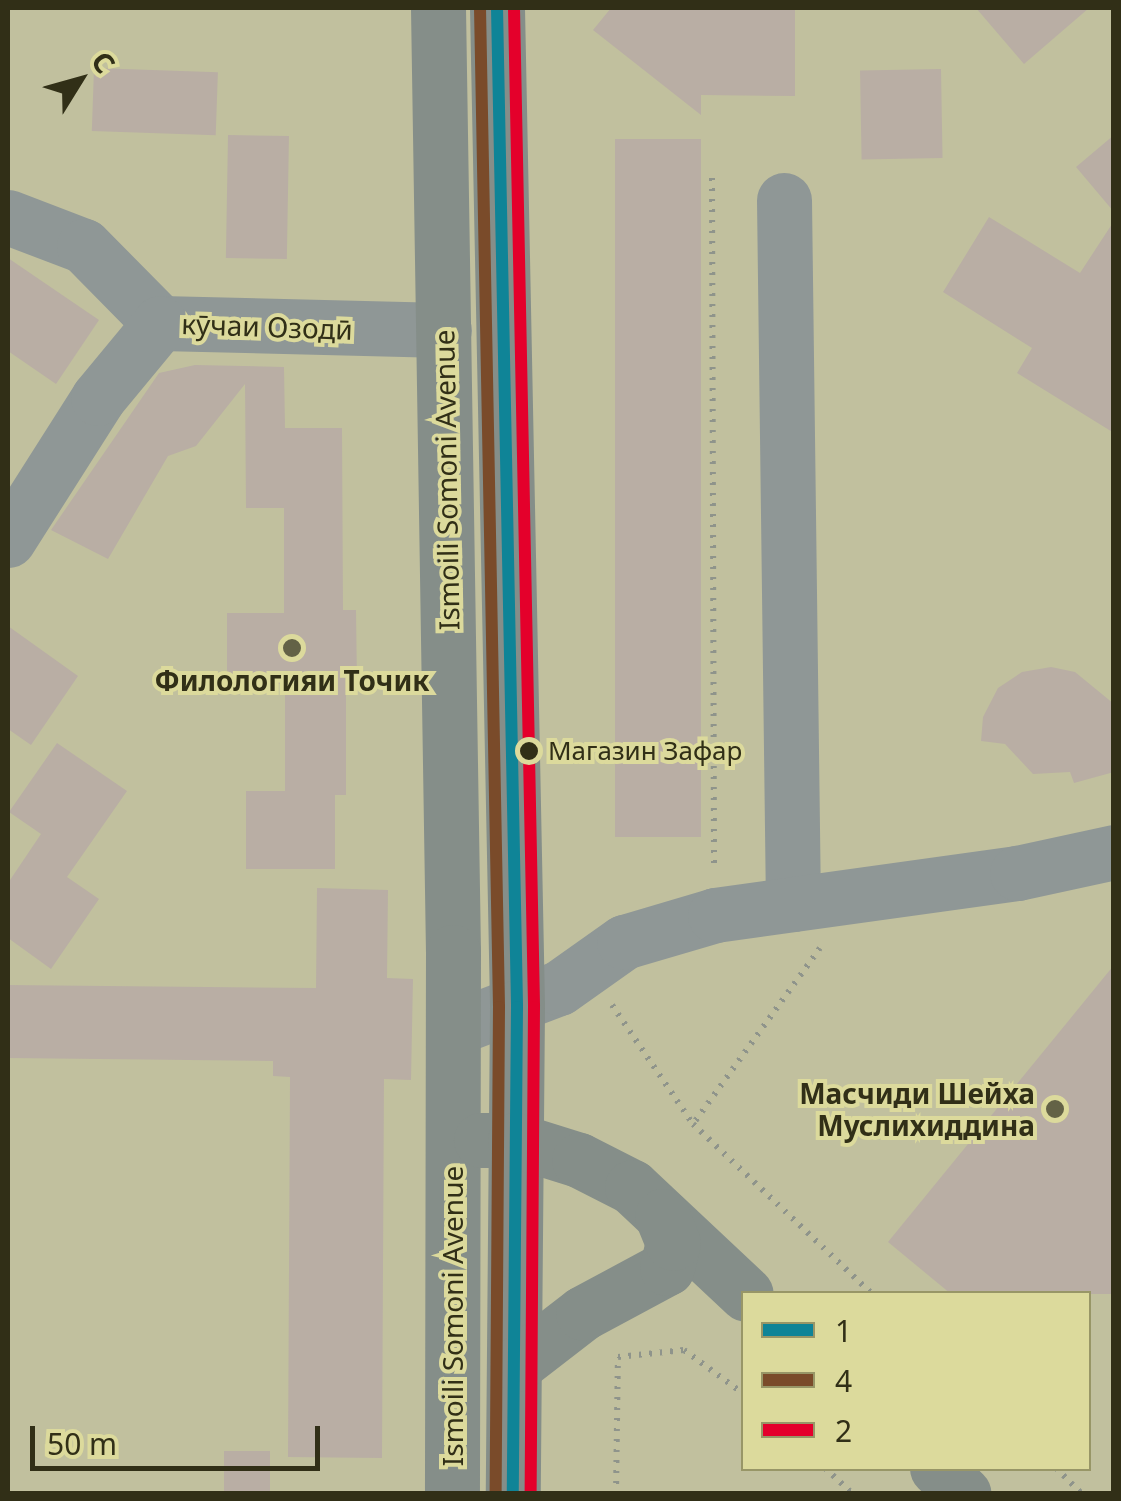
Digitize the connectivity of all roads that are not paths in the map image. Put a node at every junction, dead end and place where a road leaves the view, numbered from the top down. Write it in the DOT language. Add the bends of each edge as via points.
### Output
graph roads {
  1 [pos="438,8"];
  2 [pos="497,8"];
  3 [pos="784,200"];
  4 [pos="8,217"];
  5 [pos="160,323"];
  6 [pos="444,330"];
  7 [pos="8,540"];
  8 [pos="1114,852"];
  9 [pos="810,921"];
  10 [pos="517,1007"];
  11 [pos="454,1028"];
  12 [pos="452,1139"];
  13 [pos="516,1140"];
  14 [pos="662,1216"];
  15 [pos="743,1291"];
  16 [pos="516,1364"];
  17 [pos="940,1471"];
  18 [pos="452,1494"];
  19 [pos="513,1494"];
  20 [pos="964,1494"];
  1 -- 6 [label="main road, Ismoili Somoni Avenue"];
  2 -- 10 [label="main road"];
  3 -- 9 [label="street"];
  4 -- 5 [label="street, кӯчаи Озодӣ" via="84,246"];
  5 -- 6 [label="street, кӯчаи Озодӣ"];
  5 -- 7 [label="street" via="98,398"];
  6 -- 11 [label="main road, Ismoili Somoni Avenue"];
  8 -- 9 [label="street"];
  9 -- 10 [label="street" via="714,915 624,942 558,988"];
  10 -- 11 [label="street"];
  10 -- 13 [label="main road"];
  11 -- 12 [label="main road, Ismoili Somoni Avenue"];
  12 -- 13 [label="main road"];
  12 -- 18 [label="main road, Ismoili Somoni Avenue"];
  13 -- 14 [label="main road" via="579,1160 632,1187"];
  13 -- 16 [label="main road"];
  14 -- 15 [label="main road"];
  14 -- 16 [label="main road" via="673,1244 667,1268 583,1314"];
  16 -- 19 [label="main road"];
  17 -- 20 [label="main road"];
}
